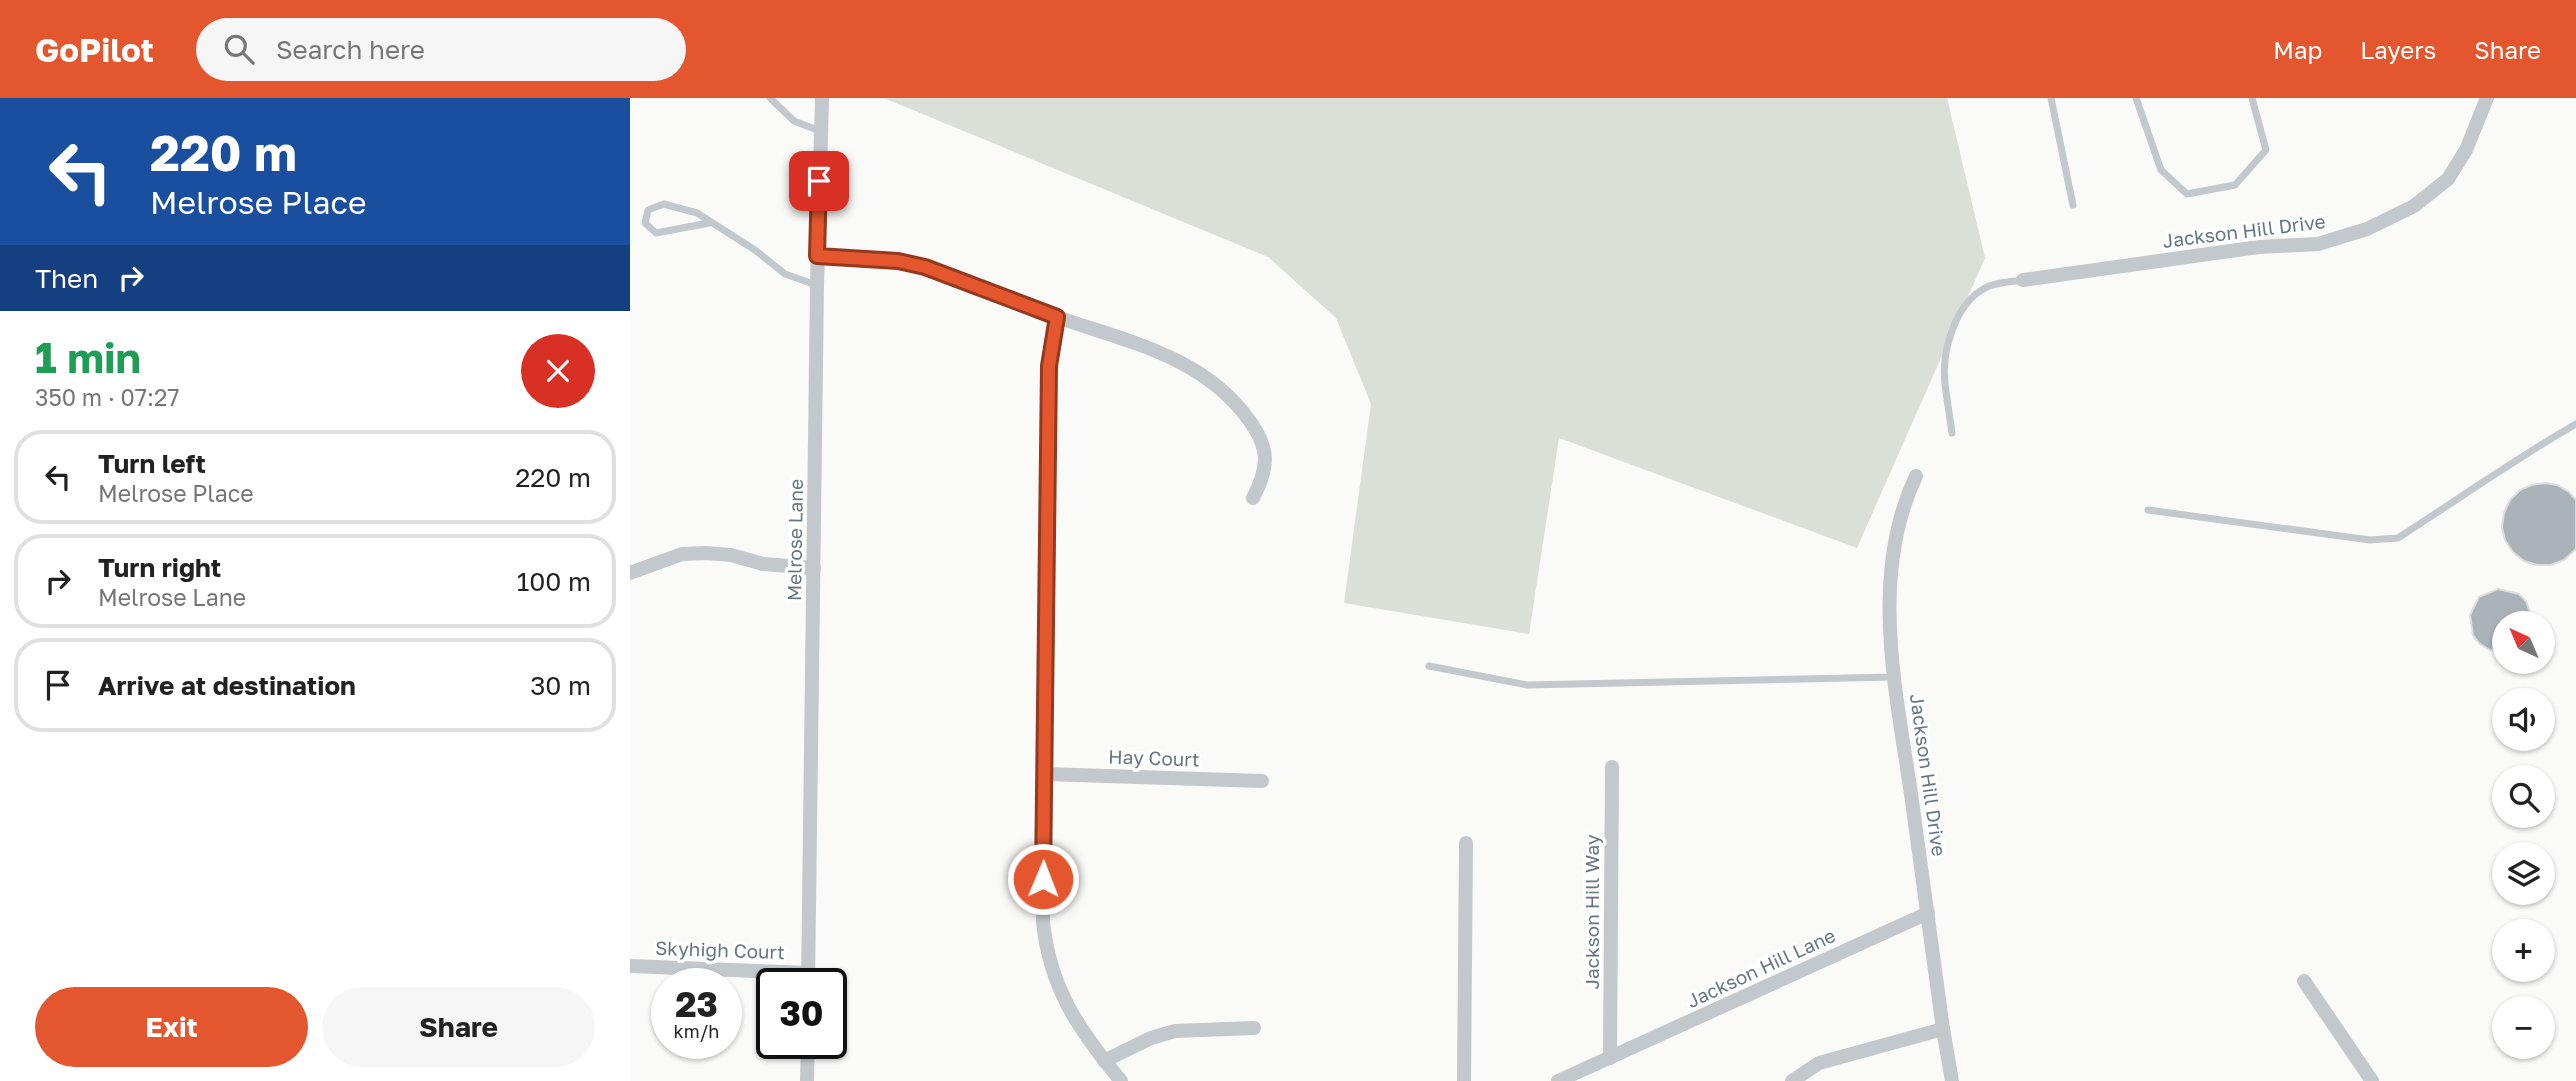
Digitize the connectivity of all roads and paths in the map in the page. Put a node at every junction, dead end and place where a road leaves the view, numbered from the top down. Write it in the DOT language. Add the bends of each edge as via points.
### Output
graph roads {
  1 [pos="770,98"];
  2 [pos="822,98"];
  3 [pos="2051,98"];
  4 [pos="2136,98"];
  5 [pos="2252,98"];
  6 [pos="2487,98"];
  7 [pos="820,131"];
  8 [pos="2073,205"];
  9 [pos="709,223"];
  10 [pos="817,256"];
  11 [pos="2023,280"];
  12 [pos="817,285"];
  13 [pos="1057,317"];
  14 [pos="2576,424"];
  15 [pos="1952,433"];
  16 [pos="1916,476"];
  17 [pos="1253,498"];
  18 [pos="2148,510"];
  19 [pos="814,568"];
  20 [pos="630,573"];
  21 [pos="1429,666"];
  22 [pos="1895,677"];
  23 [pos="1612,766"];
  24 [pos="1045,774"];
  25 [pos="1262,781"];
  26 [pos="1466,843"];
  27 [pos="1928,913"];
  28 [pos="630,966"];
  29 [pos="809,968"];
  30 [pos="756,974"];
  31 [pos="2304,981"];
  32 [pos="1254,1028"];
  33 [pos="1943,1029"];
  34 [pos="1610,1058"];
  35 [pos="808,1059"];
  36 [pos="1104,1061"];
  37 [pos="807,1081"];
  38 [pos="1121,1081"];
  39 [pos="1464,1081"];
  40 [pos="1558,1081"];
  41 [pos="1792,1081"];
  42 [pos="1952,1081"];
  43 [pos="2372,1081"];
  1 -- 7 [label="lane" via="794,121"];
  2 -- 7 [label="street, Melrose Lane"];
  3 -- 8 [label="lane"];
  4 -- 5 [label="lane" via="2161,170 2187,194 2235,186 2266,150"];
  6 -- 11 [label="street, Jackson Hill Drive" via="2466,150 2448,178 2414,206 2367,229 2318,244 2259,247"];
  7 -- 10 [label="street, Melrose Lane"];
  9 -- 9 [label="lane" via="697,213 664,204 648,210 645,223 656,233"];
  9 -- 12 [label="lane" via="785,274"];
  10 -- 12 [label="street, Melrose Lane"];
  10 -- 13 [label="street" via="925,267"];
  11 -- 15 [label="lane" via="1986,287 1967,302 1955,321 1944,383"];
  12 -- 19 [label="street, Melrose Lane"];
  13 -- 17 [label="street" via="1173,358 1224,390 1264,446 1263,480"];
  13 -- 24 [label="street" via="1049,366"];
  14 -- 18 [label="lane" via="2398,538 2370,540"];
  16 -- 22 [label="street, Jackson Hill Drive" via="1903,504 1889,574"];
  19 -- 20 [label="street" via="706,553 682,554"];
  19 -- 29 [label="street, Melrose Lane"];
  21 -- 22 [label="lane" via="1527,685"];
  22 -- 27 [label="street, Jackson Hill Drive"];
  23 -- 34 [label="street, Jackson Hill Way"];
  24 -- 25 [label="street, Hay Court"];
  24 -- 36 [label="street" via="1042,905 1048,954 1069,1010"];
  26 -- 39 [label="street"];
  27 -- 33 [label="street, Jackson Hill Drive"];
  27 -- 34 [label="street, Jackson Hill Lane"];
  28 -- 30 [label="street, Skyhigh Court"];
  31 -- 43 [label="street"];
  32 -- 36 [label="street" via="1175,1031"];
  33 -- 41 [label="street" via="1819,1063"];
  33 -- 42 [label="street, Jackson Hill Drive"];
  34 -- 40 [label="street, Jackson Hill Lane"];
  35 -- 37 [label="street"];
  36 -- 38 [label="street"];
}
